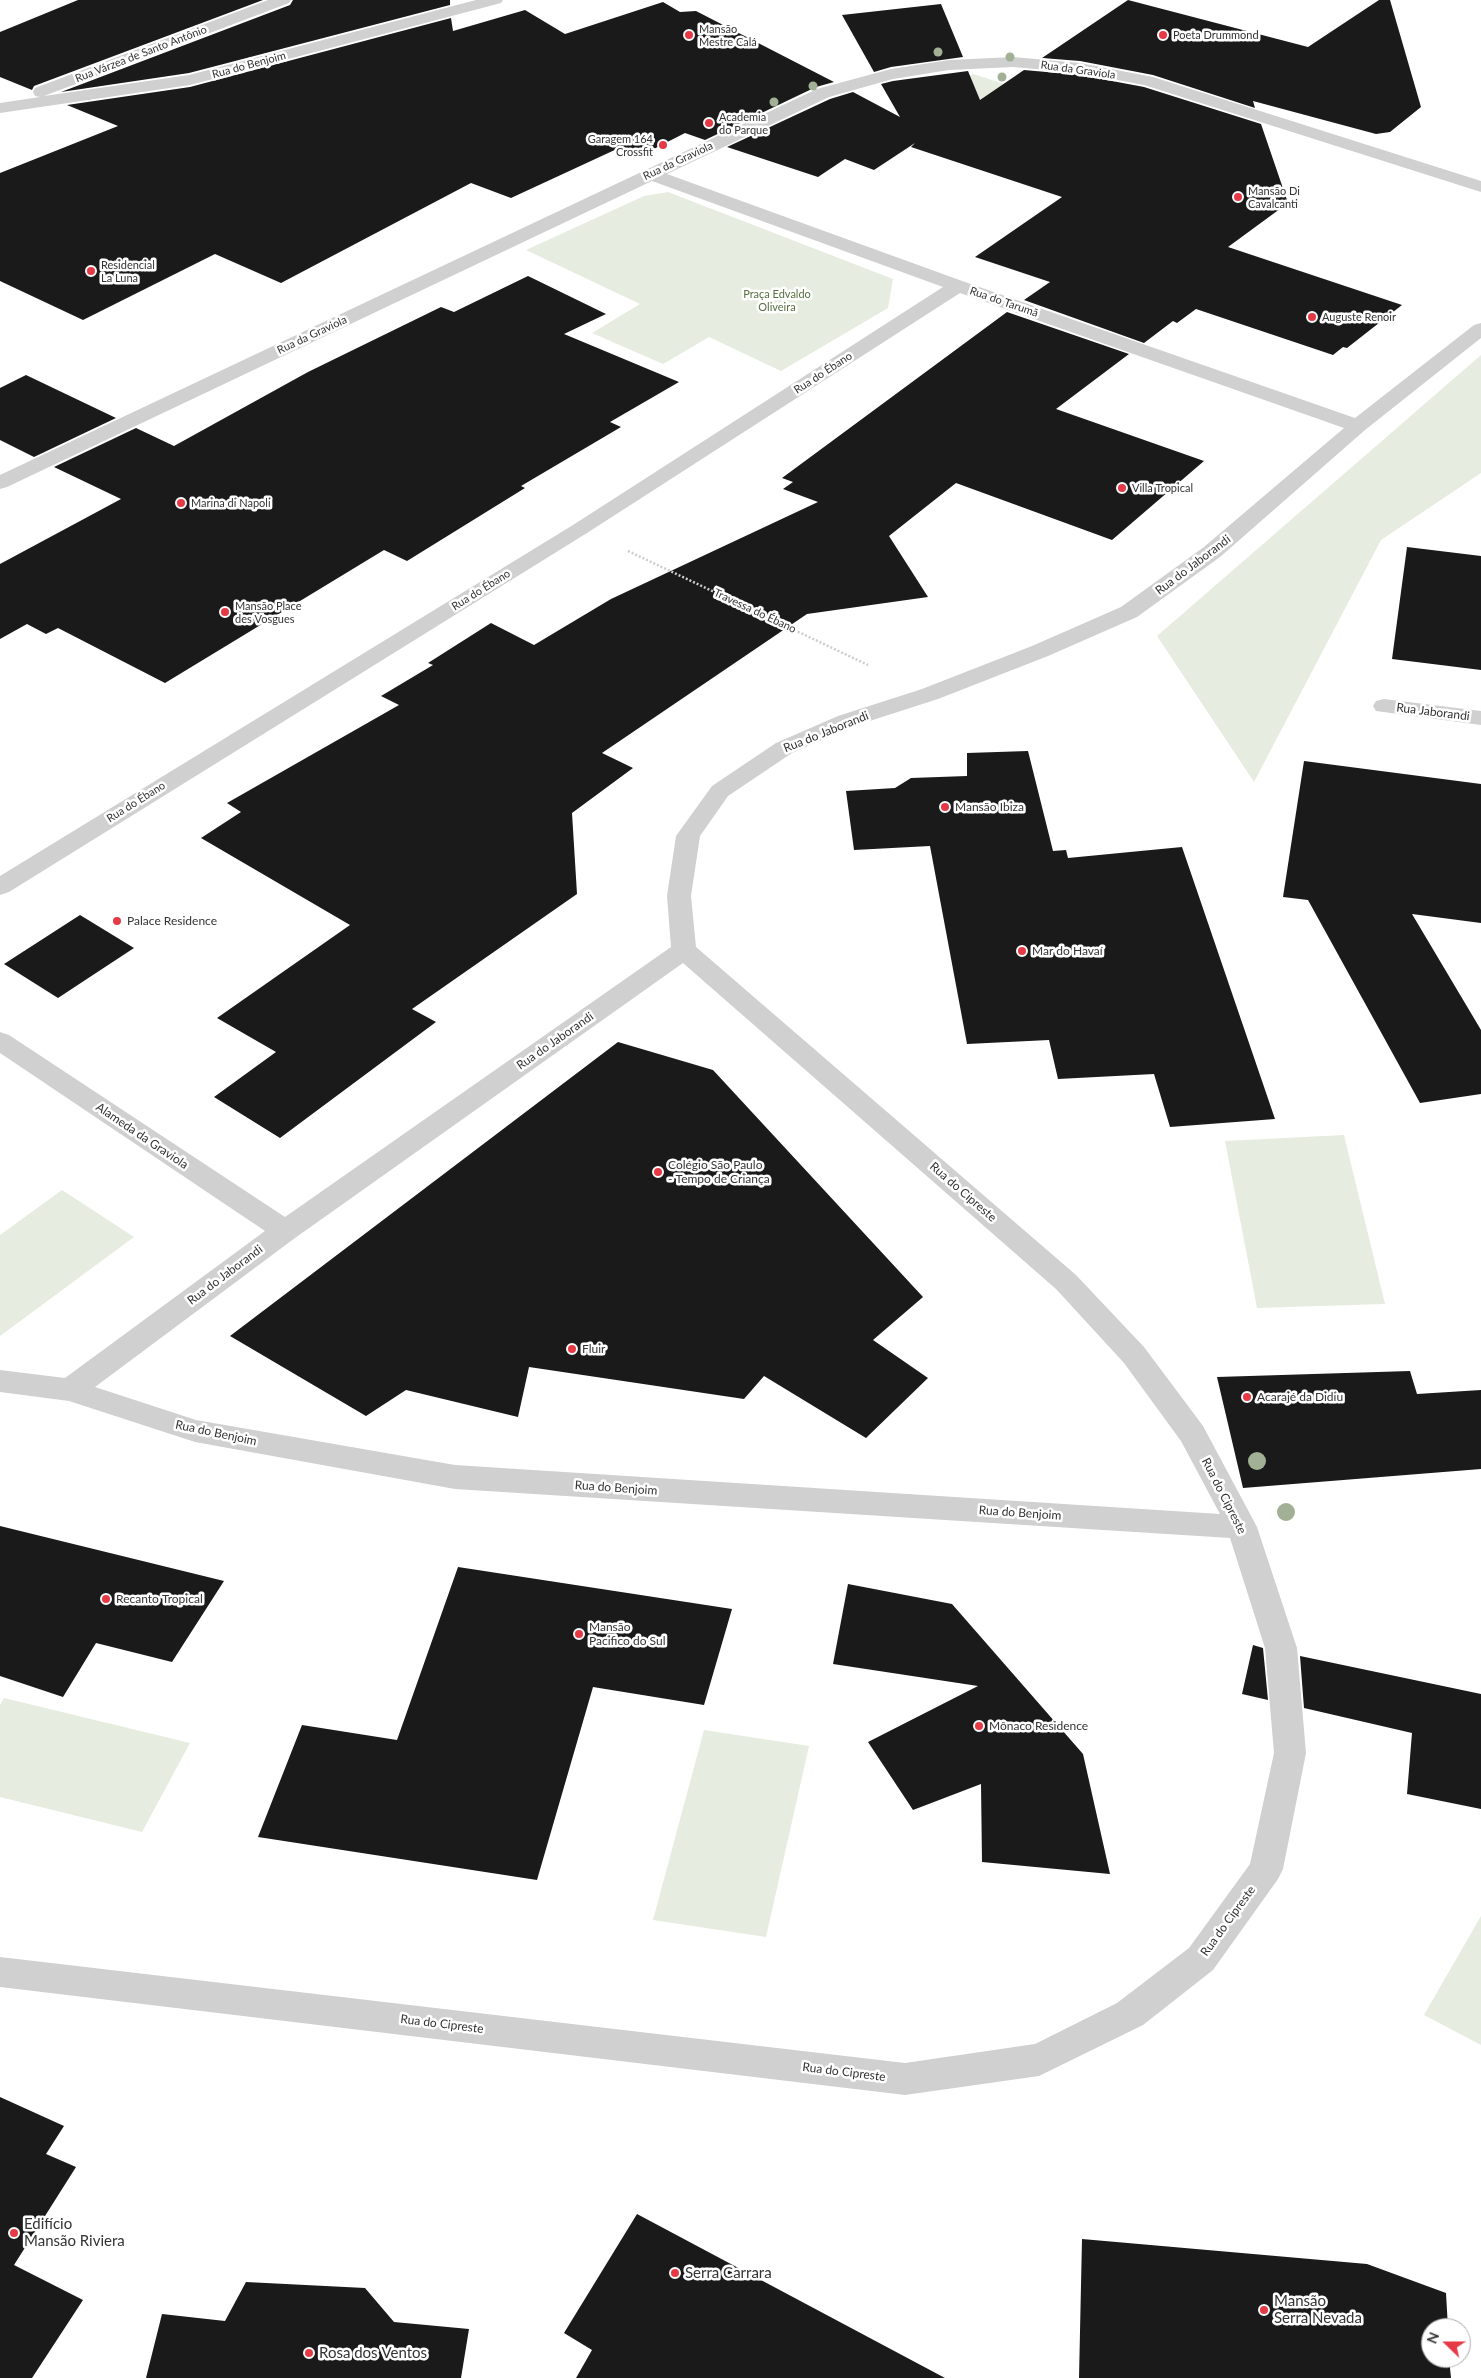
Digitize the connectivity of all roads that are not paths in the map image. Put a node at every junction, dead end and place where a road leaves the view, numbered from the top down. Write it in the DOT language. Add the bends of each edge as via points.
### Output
graph roads {
  1 [pos="283,0"];
  2 [pos="495,0"];
  3 [pos="0,108"];
  4 [pos="651,174"];
  5 [pos="1481,187"];
  6 [pos="958,286"];
  7 [pos="1481,328"];
  8 [pos="1358,426"];
  9 [pos="0,483"];
  10 [pos="1384,706"];
  11 [pos="1481,718"];
  12 [pos="0,886"];
  13 [pos="684,950"];
  14 [pos="0,1040"];
  15 [pos="285,1231"];
  16 [pos="0,1381"];
  17 [pos="70,1390"];
  18 [pos="1242,1527"];
  19 [pos="0,1972"];
  1 -- 3 [label="street, Rua Várzea de Santo Antônio"];
  2 -- 3 [label="street, Rua do Benjoim" via="190,80"];
  4 -- 5 [label="street, Rua da Graviola" via="823,93 890,74 948,65 1013,62 1080,68 1147,81"];
  4 -- 6 [label="street, Rua do Tarumã"];
  4 -- 9 [label="street, Rua da Graviola"];
  6 -- 8 [label="street, Rua do Tarumã"];
  6 -- 12 [label="street, Rua do Ébano" via="580,529"];
  7 -- 8 [label="street, Rua do Jaborandi"];
  8 -- 13 [label="street, Rua do Jaborandi" via="1212,552 1129,612 1040,651 784,748 720,791 688,836 679,896"];
  10 -- 11 [label="street, Rua Jaborandi"];
  13 -- 15 [label="street, Rua do Jaborandi"];
  13 -- 18 [label="street, Rua do Cipreste" via="1066,1282 1134,1355 1192,1434"];
  14 -- 15 [label="street, Alameda da Graviola"];
  15 -- 17 [label="street, Rua do Jaborandi"];
  16 -- 17 [label="street, Rua do Benjoim"];
  17 -- 18 [label="street, Rua do Benjoim" via="195,1431 455,1477"];
  18 -- 19 [label="street, Rua do Cipreste" via="1281,1648 1290,1753 1266,1869 1201,1958 1130,2014 1039,2060 905,2079"];
}
